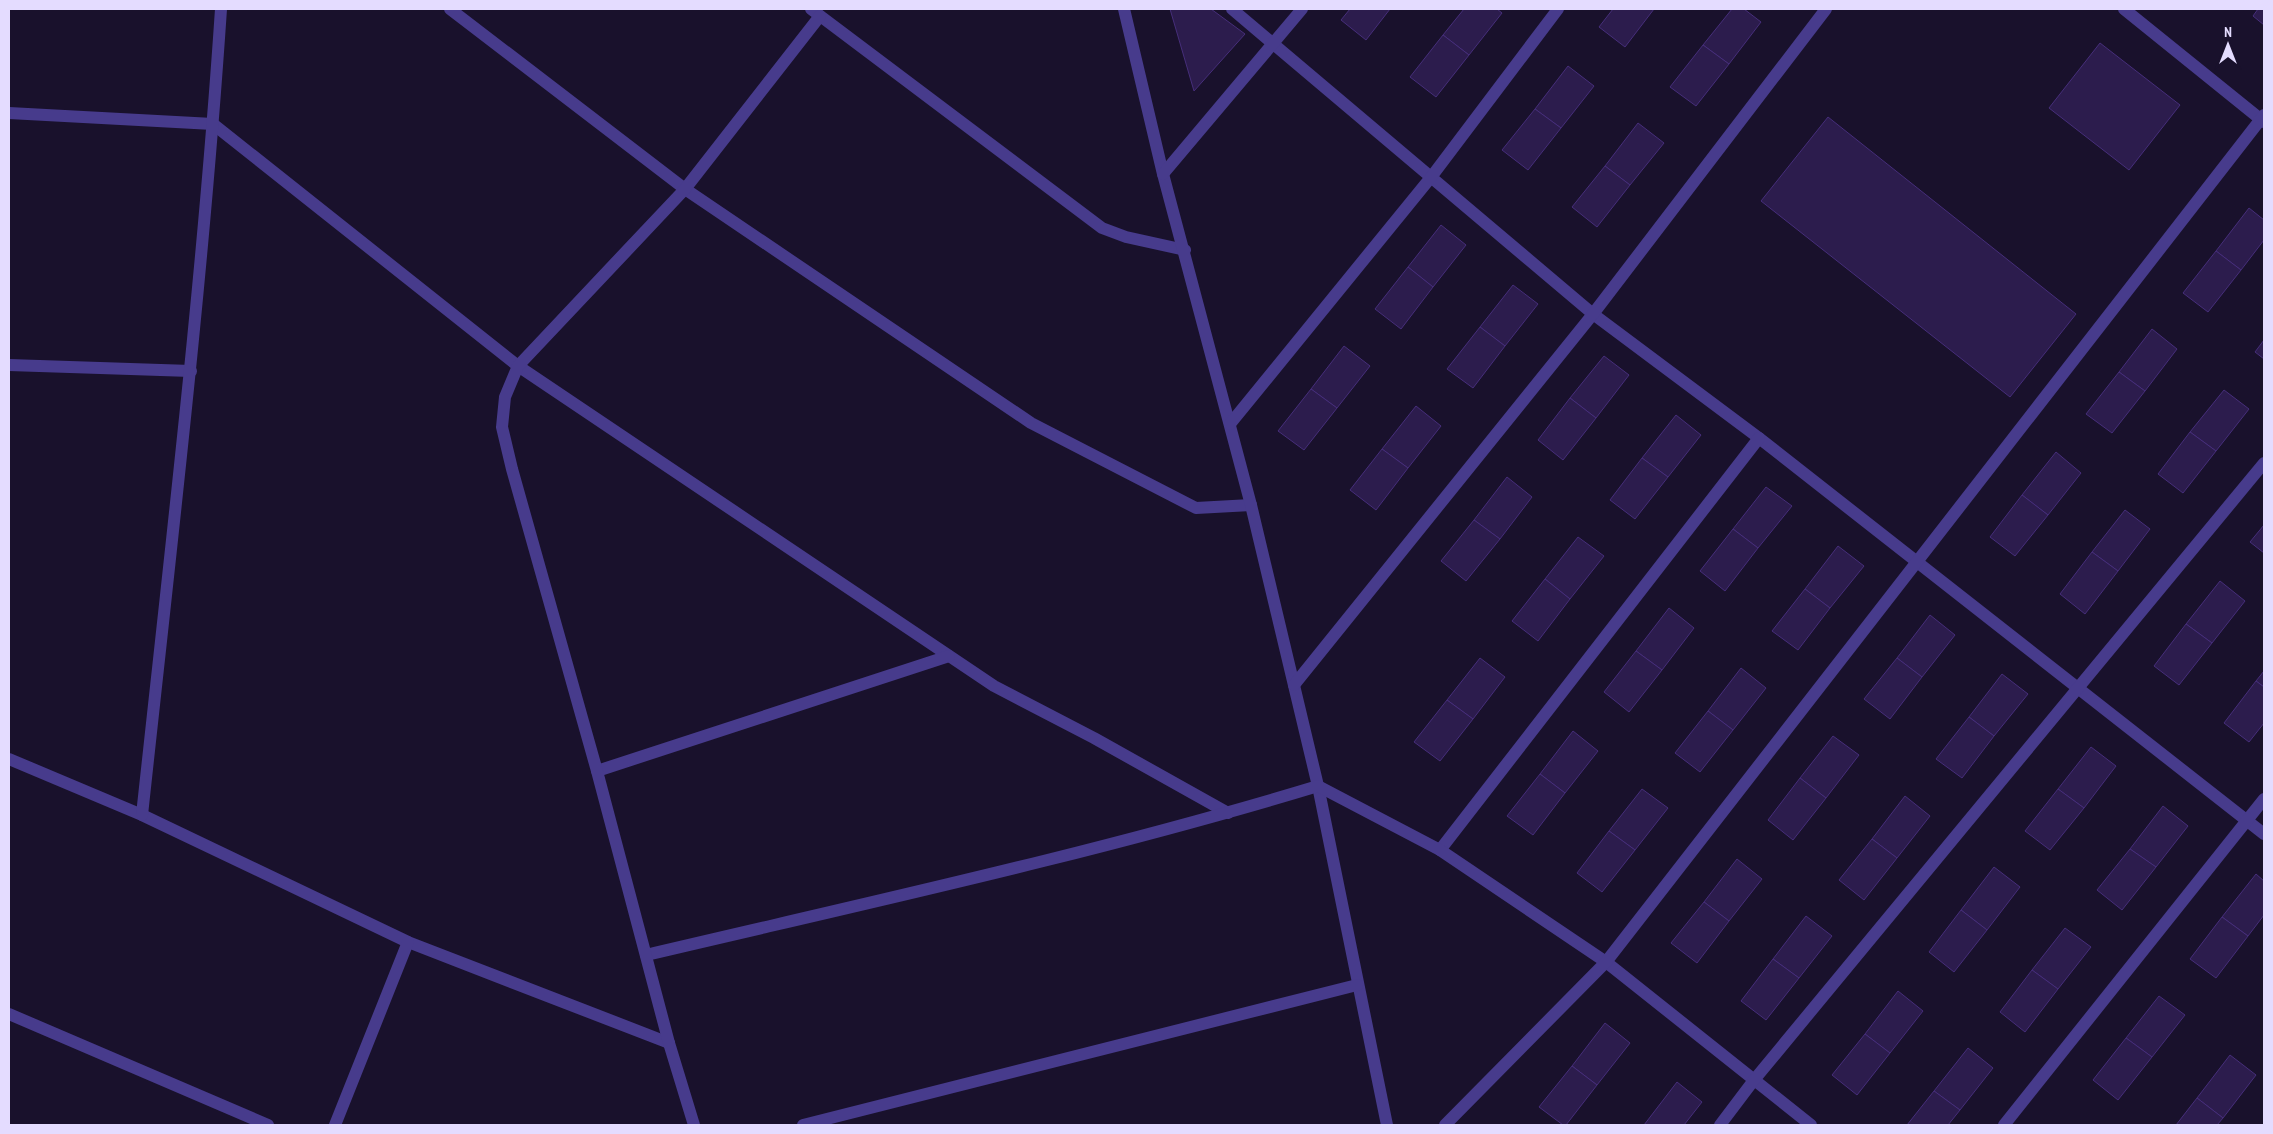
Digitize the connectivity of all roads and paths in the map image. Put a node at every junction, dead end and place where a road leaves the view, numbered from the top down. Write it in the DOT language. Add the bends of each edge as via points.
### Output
graph roads {
  1 [pos="221,9"];
  2 [pos="450,9"];
  3 [pos="1124,9"];
  4 [pos="1232,9"];
  5 [pos="1302,9"];
  6 [pos="1558,9"];
  7 [pos="1826,9"];
  8 [pos="2124,9"];
  9 [pos="816,12"];
  10 [pos="1274,44"];
  11 [pos="9,113"];
  12 [pos="2263,118"];
  13 [pos="213,124"];
  14 [pos="1163,174"];
  15 [pos="1432,176"];
  16 [pos="685,189"];
  17 [pos="1185,250"];
  18 [pos="1593,314"];
  19 [pos="9,365"];
  20 [pos="518,366"];
  21 [pos="191,371"];
  22 [pos="1230,424"];
  23 [pos="1759,438"];
  24 [pos="2264,463"];
  25 [pos="1251,505"];
  26 [pos="1918,563"];
  27 [pos="949,656"];
  28 [pos="1294,685"];
  29 [pos="2079,688"];
  30 [pos="9,759"];
  31 [pos="597,772"];
  32 [pos="1318,786"];
  33 [pos="2264,799"];
  34 [pos="1228,814"];
  35 [pos="142,815"];
  36 [pos="2246,822"];
  37 [pos="2264,834"];
  38 [pos="1440,850"];
  39 [pos="408,942"];
  40 [pos="646,955"];
  41 [pos="1606,962"];
  42 [pos="1357,985"];
  43 [pos="9,1014"];
  44 [pos="669,1043"];
  45 [pos="1754,1080"];
  46 [pos="268,1125"];
  47 [pos="335,1125"];
  48 [pos="694,1125"];
  49 [pos="803,1125"];
  50 [pos="1386,1125"];
  51 [pos="1445,1125"];
  52 [pos="1720,1125"];
  53 [pos="1811,1125"];
  54 [pos="2004,1125"];
  1 -- 13 [label="street"];
  2 -- 16 [label="street"];
  3 -- 14 [label="street"];
  4 -- 10 [label="street"];
  5 -- 10 [label="street"];
  6 -- 15 [label="street"];
  7 -- 18 [label="street"];
  8 -- 12 [label="street"];
  9 -- 16 [label="street"];
  9 -- 17 [label="street" via="1102,228 1126,238"];
  10 -- 14 [label="street"];
  10 -- 15 [label="street"];
  11 -- 13 [label="street"];
  12 -- 26 [label="street"];
  13 -- 20 [label="street"];
  13 -- 21 [label="street"];
  14 -- 17 [label="street"];
  15 -- 18 [label="street"];
  15 -- 22 [label="street"];
  16 -- 20 [label="street"];
  16 -- 25 [label="street" via="1031,422 1196,508"];
  17 -- 22 [label="street"];
  18 -- 23 [label="street"];
  18 -- 28 [label="street"];
  19 -- 21 [label="street"];
  20 -- 27 [label="street"];
  20 -- 31 [label="street" via="505,397 502,427"];
  21 -- 35 [label="street"];
  22 -- 25 [label="street"];
  23 -- 26 [label="street"];
  23 -- 38 [label="street"];
  24 -- 29 [label="street"];
  25 -- 28 [label="street"];
  26 -- 29 [label="street"];
  26 -- 41 [label="street"];
  27 -- 31 [label="street"];
  27 -- 34 [label="street" via="994,686"];
  28 -- 32 [label="street"];
  29 -- 36 [label="street"];
  29 -- 45 [label="street"];
  30 -- 35 [label="street"];
  31 -- 40 [label="street"];
  32 -- 34 [label="street"];
  32 -- 38 [label="street"];
  32 -- 42 [label="street"];
  33 -- 36 [label="street"];
  34 -- 40 [label="street" via="1108,846"];
  35 -- 39 [label="street"];
  36 -- 37 [label="street"];
  36 -- 54 [label="street"];
  38 -- 41 [label="street"];
  39 -- 44 [label="street"];
  39 -- 47 [label="street"];
  40 -- 44 [label="street"];
  41 -- 45 [label="street"];
  41 -- 51 [label="street"];
  42 -- 49 [label="street"];
  42 -- 50 [label="street"];
  43 -- 46 [label="street"];
  44 -- 48 [label="street"];
  45 -- 52 [label="street"];
  45 -- 53 [label="street"];
}
